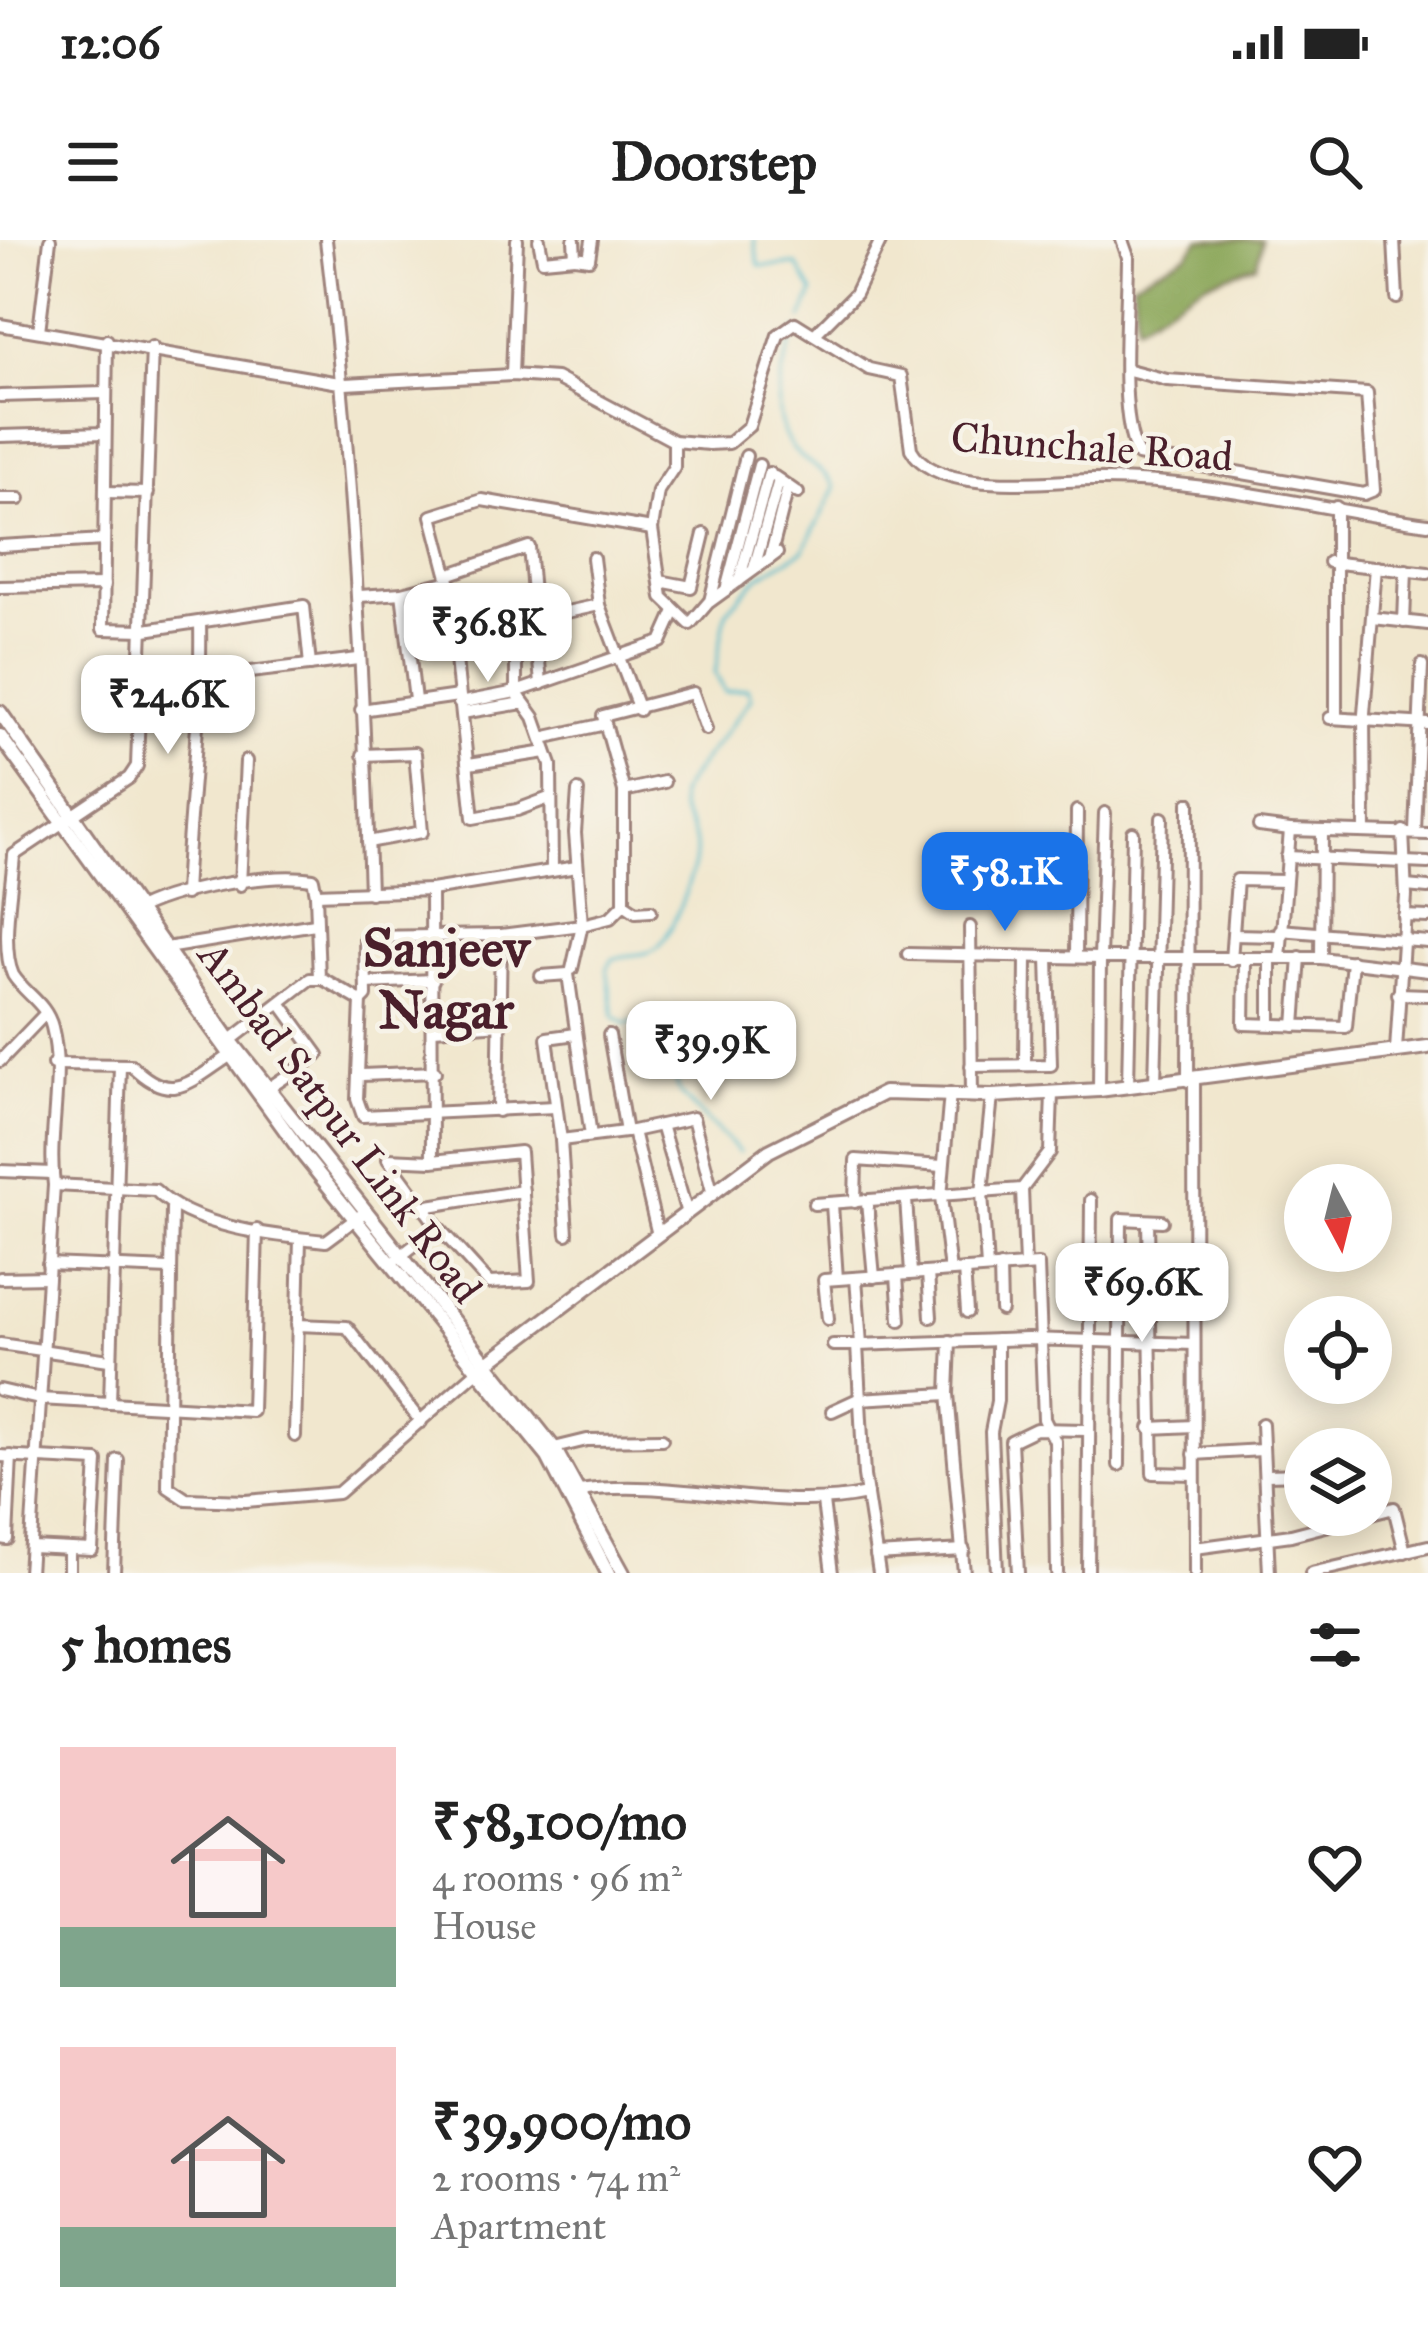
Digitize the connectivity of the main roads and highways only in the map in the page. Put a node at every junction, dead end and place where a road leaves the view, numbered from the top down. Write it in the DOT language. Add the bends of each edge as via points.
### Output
graph roads {
  1 [pos="2,725"];
  2 [pos="132,913"];
  3 [pos="1428,1046"];
  4 [pos="228,1047"];
  5 [pos="359,1216"];
  6 [pos="482,1367"];
  7 [pos="608,1573"];
  8 [pos="623,1573"];
  1 -- 2 [label="main road, Ambad Satpur Link Road"];
  2 -- 4 [label="main road, Ambad Satpur Link Road"];
  2 -- 4 [label="main road, Ambad Satpur Link Road" via="166,948"];
  3 -- 6 [label="main road" via="1099,1090 884,1093 769,1151"];
  4 -- 5 [label="main road, Ambad Satpur Link Road"];
  4 -- 5 [label="main road, Ambad Satpur Link Road" via="269,1088"];
  5 -- 6 [label="main road, Ambad Satpur Link Road"];
  6 -- 7 [label="main road, Ambad Satpur Link Road" via="548,1456"];
  6 -- 8 [label="main road, Ambad Satpur Link Road" via="554,1448"];
}
